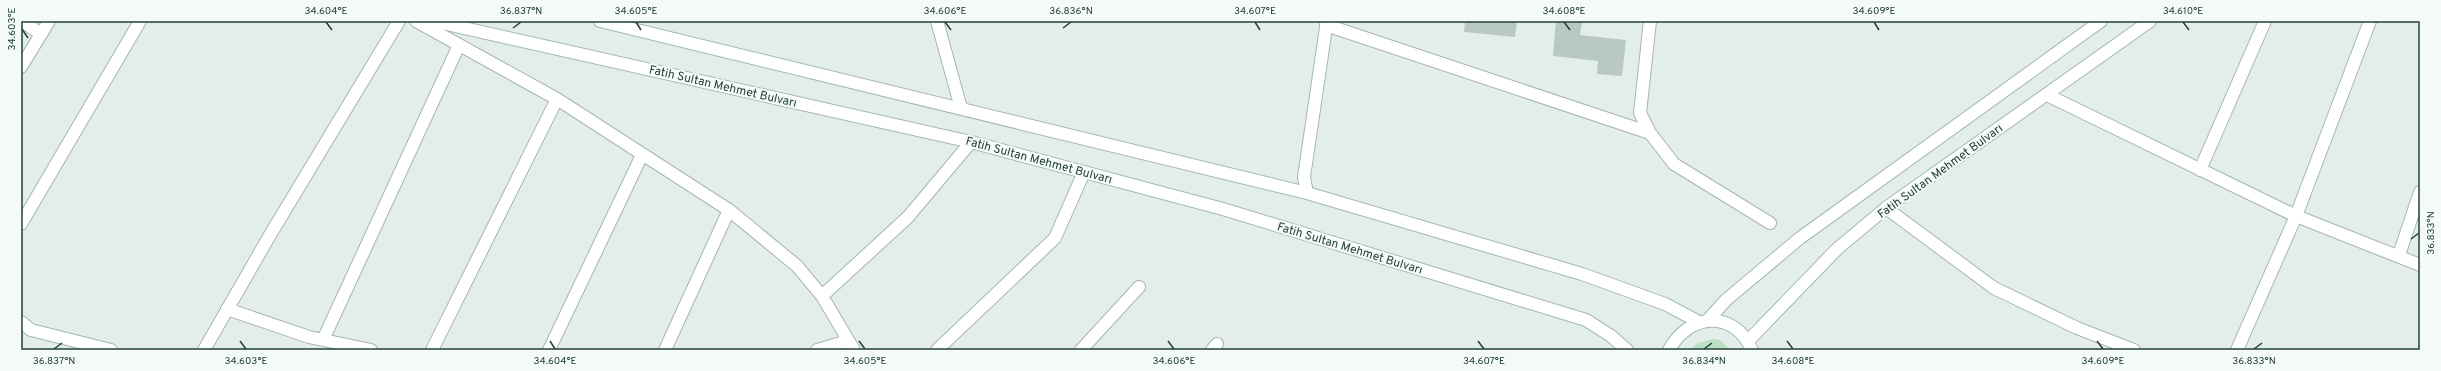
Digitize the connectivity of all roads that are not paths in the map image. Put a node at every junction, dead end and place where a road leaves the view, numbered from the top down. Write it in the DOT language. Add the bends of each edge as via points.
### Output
graph roads {
  1 [pos="22,21"];
  2 [pos="49,21"];
  3 [pos="140,21"];
  4 [pos="399,21"];
  5 [pos="416,21"];
  6 [pos="433,21"];
  7 [pos="600,21"];
  8 [pos="937,21"];
  9 [pos="1650,21"];
  10 [pos="2100,21"];
  11 [pos="2150,21"];
  12 [pos="2265,21"];
  13 [pos="2370,21"];
  14 [pos="1327,23"];
  15 [pos="41,34"];
  16 [pos="459,45"];
  17 [pos="21,66"];
  18 [pos="2047,95"];
  19 [pos="556,99"];
  20 [pos="961,108"];
  21 [pos="1650,133"];
  22 [pos="971,142"];
  23 [pos="642,155"];
  24 [pos="2200,170"];
  25 [pos="1084,172"];
  26 [pos="2420,192"];
  27 [pos="1307,193"];
  28 [pos="1886,208"];
  29 [pos="729,210"];
  30 [pos="2296,216"];
  31 [pos="1770,223"];
  32 [pos="21,224"];
  33 [pos="2399,255"];
  34 [pos="2420,265"];
  35 [pos="1139,287"];
  36 [pos="822,296"];
  37 [pos="227,309"];
  38 [pos="1703,321"];
  39 [pos="21,322"];
  40 [pos="323,340"];
  41 [pos="851,346"];
  42 [pos="1750,346"];
  43 [pos="111,350"];
  44 [pos="204,350"];
  45 [pos="371,350"];
  46 [pos="432,350"];
  47 [pos="549,350"];
  48 [pos="665,350"];
  49 [pos="817,350"];
  50 [pos="937,350"];
  51 [pos="1081,350"];
  52 [pos="1627,350"];
  53 [pos="1669,350"];
  54 [pos="2134,350"];
  55 [pos="2237,350"];
  1 -- 15 [label="street"];
  2 -- 15 [label="street"];
  3 -- 32 [label="street"];
  4 -- 37 [label="street"];
  5 -- 16 [label="street"];
  6 -- 22 [label="street, Fatih Sultan Mehmet Bulvarı"];
  7 -- 20 [label="street"];
  8 -- 20 [label="street"];
  9 -- 21 [label="street" via="1640,113"];
  10 -- 38 [label="street" via="1800,238"];
  11 -- 18 [label="street, Fatih Sultan Mehmet Bulvarı"];
  12 -- 24 [label="street"];
  13 -- 30 [label="street"];
  14 -- 21 [label="street"];
  14 -- 27 [label="street" via="1304,177"];
  15 -- 17 [label="street"];
  16 -- 19 [label="street"];
  16 -- 40 [label="street"];
  18 -- 24 [label="street"];
  18 -- 28 [label="street, Fatih Sultan Mehmet Bulvarı"];
  19 -- 23 [label="street"];
  19 -- 46 [label="street"];
  20 -- 27 [label="street"];
  21 -- 31 [label="street" via="1674,164"];
  22 -- 25 [label="street, Fatih Sultan Mehmet Bulvarı"];
  22 -- 36 [label="street" via="908,217"];
  23 -- 29 [label="street"];
  23 -- 47 [label="street"];
  24 -- 30 [label="street"];
  25 -- 50 [label="street" via="1055,238"];
  25 -- 52 [label="street, Fatih Sultan Mehmet Bulvarı" via="1222,209 1586,320"];
  26 -- 33 [label="street"];
  27 -- 38 [label="street" via="1582,274 1665,304"];
  28 -- 42 [label="street, Fatih Sultan Mehmet Bulvarı" via="1837,249"];
  28 -- 54 [label="street" via="1994,288 2077,328"];
  29 -- 36 [label="street" via="797,266"];
  29 -- 48 [label="street"];
  30 -- 33 [label="street"];
  30 -- 55 [label="street"];
  33 -- 34 [label="street"];
  35 -- 51 [label="street"];
  36 -- 41 [label="street"];
  37 -- 40 [label="street"];
  37 -- 44 [label="street"];
  38 -- 42 [label="street" via="1723,322 1737,329"];
  38 -- 53 [label="street" via="1686,328 1675,338"];
  39 -- 43 [label="street" via="31,330"];
  40 -- 45 [label="street"];
  41 -- 49 [label="street"];
}
